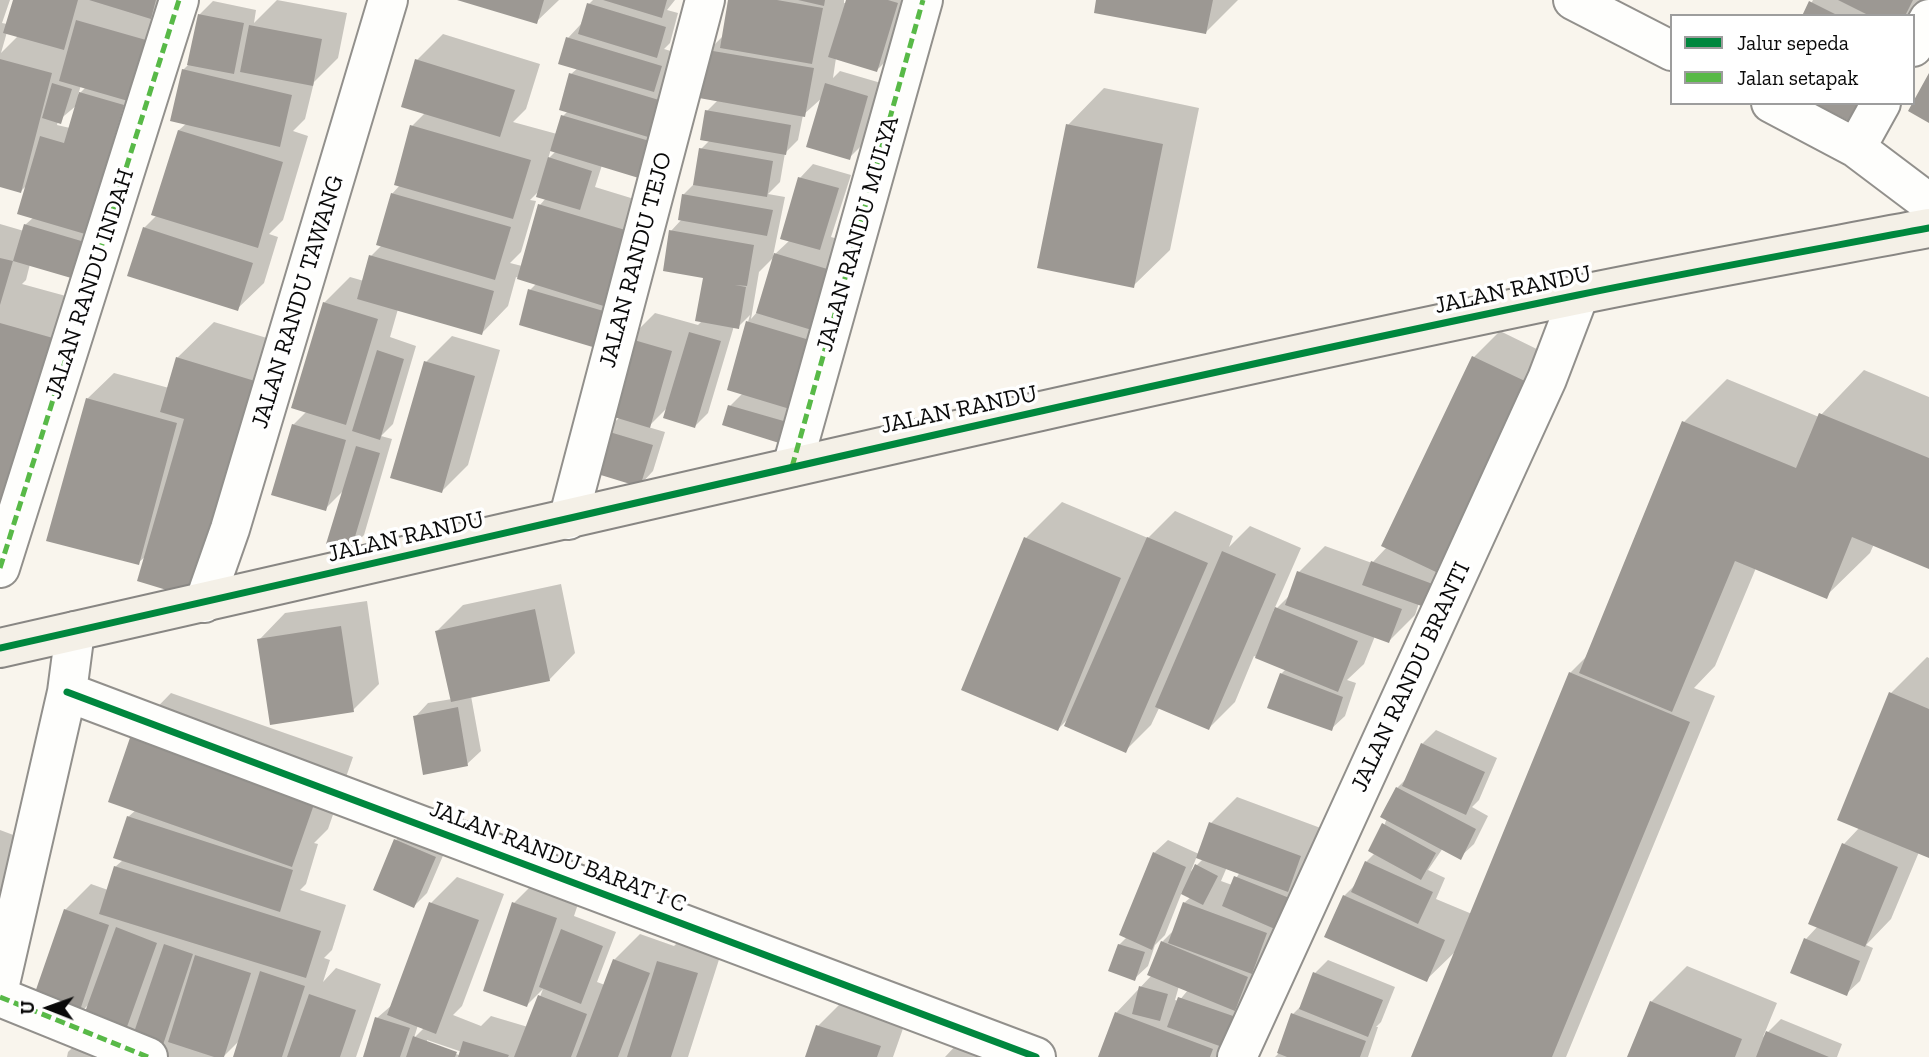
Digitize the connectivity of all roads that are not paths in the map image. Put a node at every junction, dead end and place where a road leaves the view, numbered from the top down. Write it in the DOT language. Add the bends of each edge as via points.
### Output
graph roads {
  1 [pos="179,0"];
  2 [pos="388,0"];
  3 [pos="705,0"];
  4 [pos="923,0"];
  5 [pos="1573,0"];
  6 [pos="1929,19"];
  7 [pos="1915,44"];
  8 [pos="1670,50"];
  9 [pos="1775,105"];
  10 [pos="1880,105"];
  11 [pos="1856,148"];
  12 [pos="1929,203"];
  13 [pos="1929,228"];
  14 [pos="1579,295"];
  15 [pos="792,467"];
  16 [pos="568,520"];
  17 [pos="0,569"];
  18 [pos="204,603"];
  19 [pos="75,631"];
  20 [pos="0,648"];
  21 [pos="67,692"];
  22 [pos="0,984"];
  23 [pos="0,997"];
  24 [pos="148,1057"];
  25 [pos="1036,1057"];
  26 [pos="1237,1057"];
  1 -- 17 [label="street, JALAN RANDU INDAH"];
  2 -- 18 [label="street, JALAN RANDU TAWANG"];
  3 -- 16 [label="street, JALAN RANDU TEJO"];
  4 -- 15 [label="street, JALAN RANDU MULYA"];
  5 -- 8 [label="street"];
  6 -- 7 [label="street"];
  9 -- 11 [label="street"];
  10 -- 11 [label="street"];
  11 -- 12 [label="street"];
  13 -- 14 [label="street, JALAN RANDU"];
  14 -- 15 [label="street, JALAN RANDU"];
  14 -- 26 [label="street, JALAN RANDU BRANTI" via="1547,379"];
  15 -- 16 [label="street, JALAN RANDU"];
  16 -- 18 [label="street, JALAN RANDU"];
  18 -- 19 [label="street, JALAN RANDU"];
  19 -- 20 [label="street, JALAN RANDU"];
  19 -- 21 [label="street"];
  21 -- 22 [label="street"];
  21 -- 25 [label="street, JALAN RANDU BARAT I C"];
  23 -- 24 [label="street"];
}
